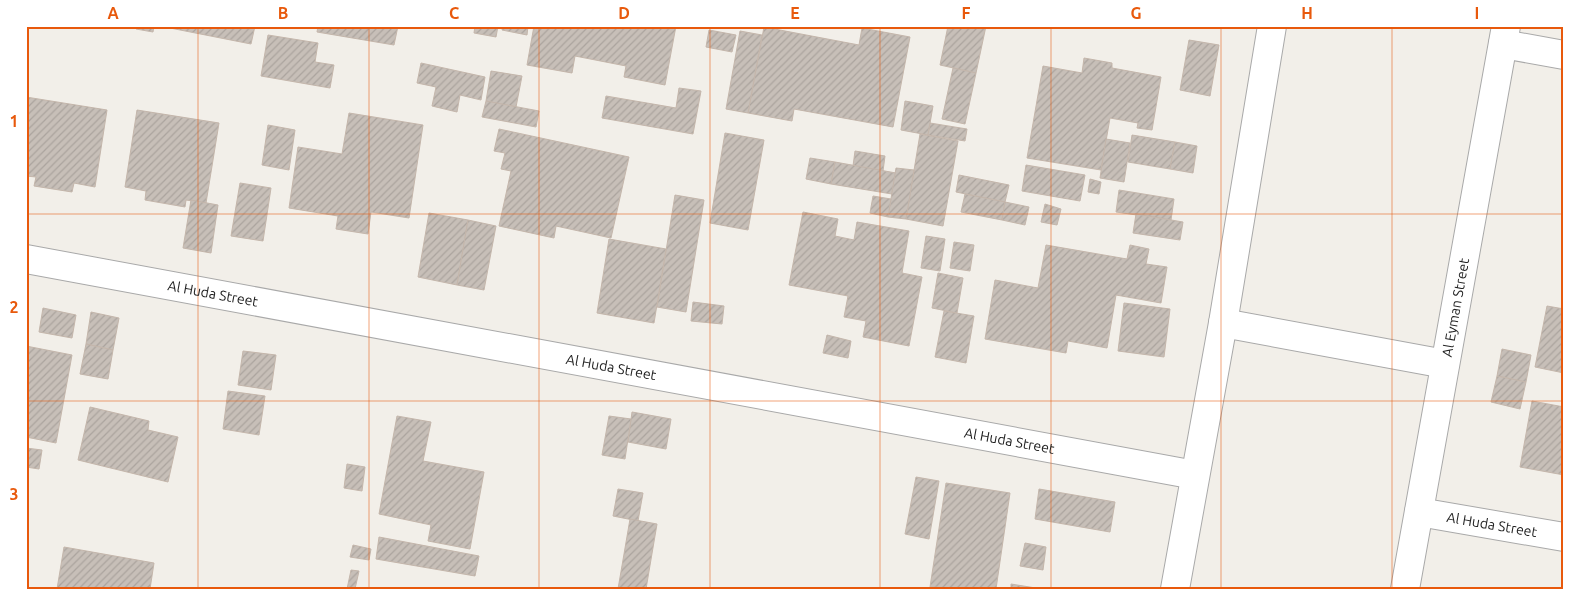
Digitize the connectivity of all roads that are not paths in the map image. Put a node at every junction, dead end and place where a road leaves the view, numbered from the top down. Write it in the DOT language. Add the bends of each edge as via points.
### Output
graph roads {
  1 [pos="1272,26"];
  2 [pos="1505,35"];
  3 [pos="1564,55"];
  4 [pos="26,260"];
  5 [pos="1223,323"];
  6 [pos="1445,364"];
  7 [pos="1195,475"];
  8 [pos="1419,512"];
  9 [pos="1564,537"];
  10 [pos="1175,589"];
  11 [pos="1405,589"];
  1 -- 5 [label="street"];
  2 -- 3 [label="street"];
  2 -- 6 [label="street, Al Eyman Street"];
  4 -- 7 [label="street, Al Huda Street"];
  5 -- 6 [label="street"];
  5 -- 7 [label="street"];
  6 -- 8 [label="street, Al Eyman Street"];
  7 -- 10 [label="street"];
  8 -- 9 [label="street, Al Huda Street"];
  8 -- 11 [label="street, Al Eyman Street"];
}
